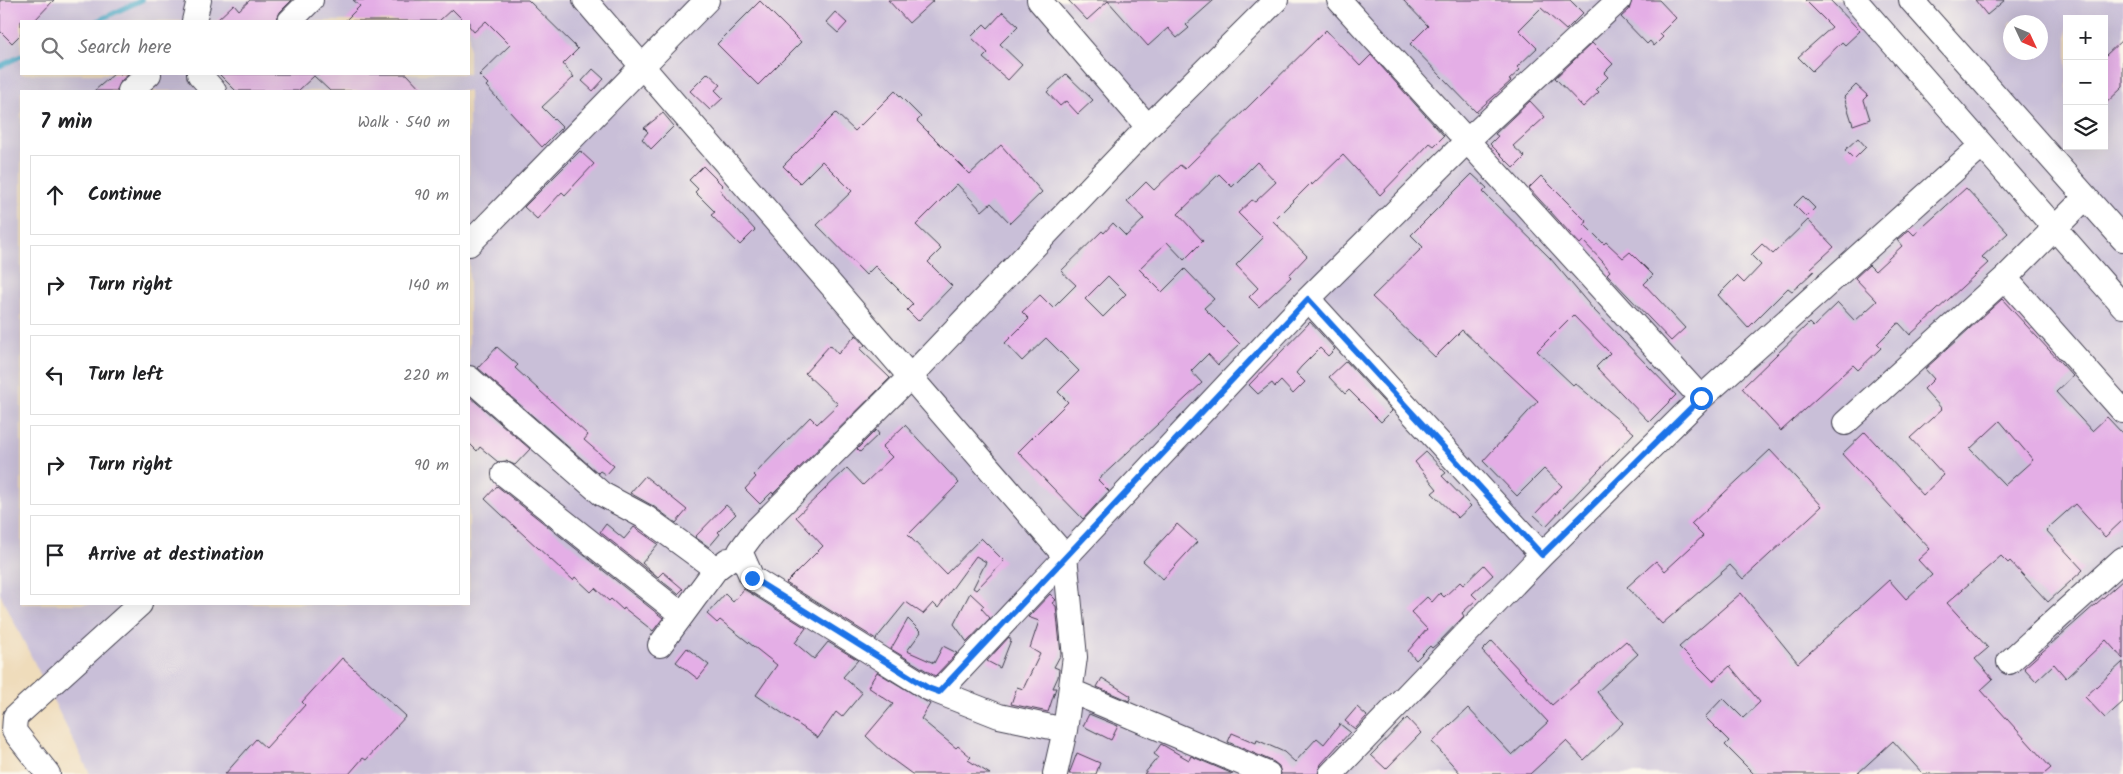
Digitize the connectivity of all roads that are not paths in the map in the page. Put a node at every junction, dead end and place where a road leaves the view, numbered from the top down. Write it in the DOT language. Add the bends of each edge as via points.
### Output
graph roads {
  1 [pos="199,0"];
  2 [pos="311,0"];
  3 [pos="585,0"];
  4 [pos="707,0"];
  5 [pos="1040,0"];
  6 [pos="1276,0"];
  7 [pos="1339,0"];
  8 [pos="1619,0"];
  9 [pos="1855,0"];
  10 [pos="1911,0"];
  11 [pos="194,20"];
  12 [pos="291,20"];
  13 [pos="641,65"];
  14 [pos="149,75"];
  15 [pos="200,75"];
  16 [pos="131,90"];
  17 [pos="213,90"];
  18 [pos="1148,127"];
  19 [pos="1467,141"];
  20 [pos="1981,146"];
  21 [pos="2086,197"];
  22 [pos="2055,229"];
  23 [pos="2123,239"];
  24 [pos="470,243"];
  25 [pos="2005,278"];
  26 [pos="1308,299"];
  27 [pos="2123,306"];
  28 [pos="910,377"];
  29 [pos="470,379"];
  30 [pos="1701,398"];
  31 [pos="2123,411"];
  32 [pos="1846,423"];
  33 [pos="504,474"];
  34 [pos="740,551"];
  35 [pos="1542,555"];
  36 [pos="1065,556"];
  37 [pos="2123,558"];
  38 [pos="716,569"];
  39 [pos="139,605"];
  40 [pos="682,615"];
  41 [pos="660,645"];
  42 [pos="2009,662"];
  43 [pos="1071,691"];
  44 [pos="939,692"];
  45 [pos="1065,730"];
  46 [pos="48,774"];
  47 [pos="1055,774"];
  48 [pos="1268,774"];
  49 [pos="1331,774"];
  1 -- 11 [label="street"];
  2 -- 12 [label="street"];
  3 -- 13 [label="street"];
  4 -- 13 [label="street"];
  5 -- 18 [label="street"];
  6 -- 18 [label="street"];
  7 -- 19 [label="street"];
  8 -- 19 [label="street"];
  9 -- 20 [label="street"];
  10 -- 21 [label="street"];
  13 -- 24 [label="street"];
  13 -- 28 [label="street"];
  14 -- 16 [label="street"];
  15 -- 17 [label="street"];
  18 -- 28 [label="street"];
  19 -- 26 [label="street"];
  19 -- 30 [label="street"];
  20 -- 22 [label="street"];
  20 -- 30 [label="street"];
  21 -- 22 [label="street"];
  21 -- 23 [label="street"];
  22 -- 25 [label="street"];
  22 -- 27 [label="street"];
  25 -- 31 [label="street"];
  25 -- 32 [label="street"];
  26 -- 35 [label="street"];
  26 -- 36 [label="street"];
  28 -- 34 [label="street" via="754,532"];
  28 -- 36 [label="street"];
  29 -- 38 [label="street" via="602,494 645,517"];
  30 -- 35 [label="street"];
  33 -- 40 [label="street"];
  34 -- 38 [label="street"];
  34 -- 44 [label="street" via="752,578"];
  35 -- 49 [label="street"];
  36 -- 43 [label="street" via="1075,657"];
  36 -- 44 [label="street"];
  37 -- 42 [label="street"];
  38 -- 40 [label="street"];
  39 -- 46 [label="street" via="15,717 14,730"];
  40 -- 41 [label="street"];
  43 -- 45 [label="street"];
  43 -- 48 [label="street"];
  44 -- 45 [label="street" via="999,716"];
  45 -- 47 [label="street"];
}
